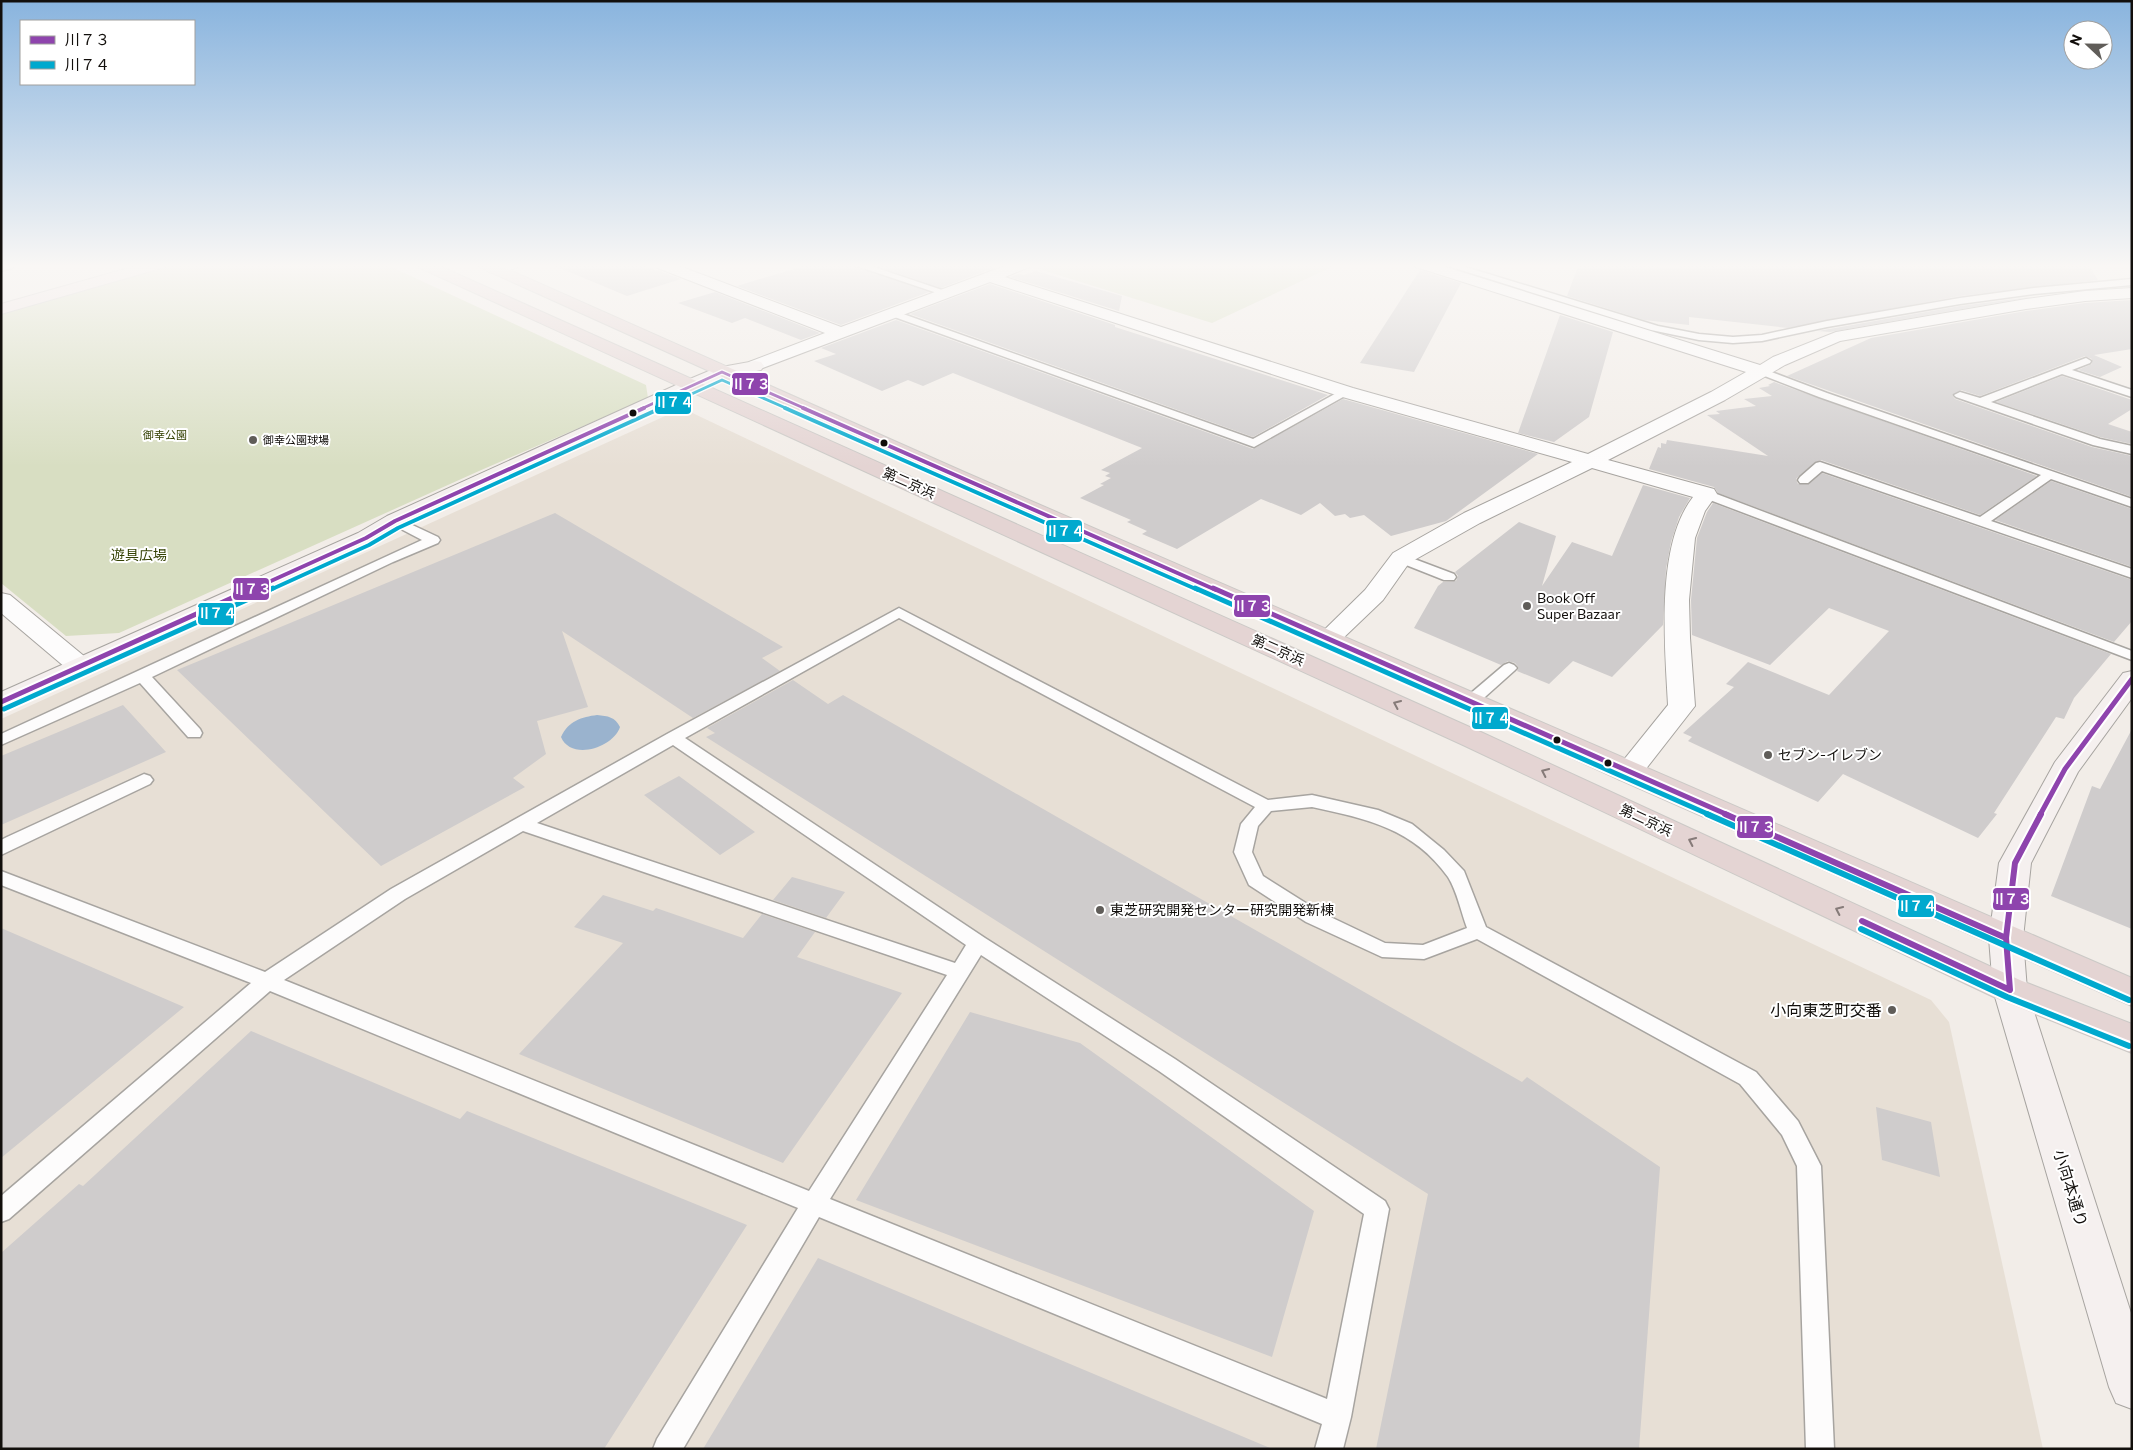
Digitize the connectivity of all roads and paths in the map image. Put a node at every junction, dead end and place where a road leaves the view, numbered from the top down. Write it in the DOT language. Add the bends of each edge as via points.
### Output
graph roads {
  1 [pos="573,332"];
  2 [pos="634,332"];
  3 [pos="840,332"];
  4 [pos="944,332"];
  5 [pos="1159,332"];
  6 [pos="1636,332"];
  7 [pos="1668,332"];
  8 [pos="1794,332"];
  9 [pos="1867,332"];
  10 [pos="2086,361"];
  11 [pos="2060,370"];
  12 [pos="1761,371"];
  13 [pos="729,375"];
  14 [pos="698,388"];
  15 [pos="1346,392"];
  16 [pos="2132,394"];
  17 [pos="1960,395"];
  18 [pos="1981,402"];
  19 [pos="2132,450"];
  20 [pos="1588,461"];
  21 [pos="2049,475"];
  22 [pos="1804,480"];
  23 [pos="1706,494"];
  24 [pos="2132,503"];
  25 [pos="1981,522"];
  26 [pos="406,526"];
  27 [pos="366,538"];
  28 [pos="1401,558"];
  29 [pos="2132,574"];
  30 [pos="1449,577"];
  31 [pos="1,600"];
  32 [pos="1329,638"];
  33 [pos="2132,656"];
  34 [pos="80,667"];
  35 [pos="1509,668"];
  36 [pos="142,676"];
  37 [pos="2132,679"];
  38 [pos="1,702"];
  39 [pos="1470,702"];
  40 [pos="194,733"];
  41 [pos="673,738"];
  42 [pos="1,740"];
  43 [pos="1628,772"];
  44 [pos="144,780"];
  45 [pos="1266,806"];
  46 [pos="520,824"];
  47 [pos="1,849"];
  48 [pos="1,878"];
  49 [pos="1478,931"];
  50 [pos="2006,938"];
  51 [pos="978,943"];
  52 [pos="960,972"];
  53 [pos="268,981"];
  54 [pos="2010,990"];
  55 [pos="2132,993"];
  56 [pos="2132,1039"];
  57 [pos="814,1204"];
  58 [pos="1,1212"];
  59 [pos="2132,1387"];
  60 [pos="1337,1417"];
  61 [pos="667,1449"];
  62 [pos="1329,1449"];
  63 [pos="1820,1449"];
  1 -- 14 [label="highway, 第二京浜"];
  2 -- 13 [label="highway, 第二京浜"];
  3 -- 13 [label="street"];
  4 -- 15 [label="lane" via="1254,443"];
  5 -- 15 [label="street"];
  6 -- 12 [label="street"];
  7 -- 8 [label="lane" via="1721,340 1774,337"];
  9 -- 12 [label="street" via="1836,337"];
  10 -- 11 [label="lane"];
  11 -- 16 [label="lane"];
  11 -- 18 [label="lane"];
  12 -- 20 [label="street"];
  12 -- 21 [label="lane"];
  13 -- 14 [label="street"];
  13 -- 32 [label="highway, 第二京浜"];
  14 -- 26 [label="street"];
  14 -- 27 [label="street" via="404,517"];
  54 -- 14 [label="highway, 第二京浜, one-way" via="1473,738"];
  15 -- 20 [label="street"];
  17 -- 18 [label="lane"];
  18 -- 19 [label="lane" via="2097,442"];
  20 -- 23 [label="street"];
  20 -- 28 [label="street" via="1472,518"];
  21 -- 24 [label="lane"];
  21 -- 25 [label="lane"];
  22 -- 25 [label="lane" via="1820,466"];
  23 -- 33 [label="lane"];
  23 -- 43 [label="street" via="1694,510 1684,538 1677,638 1682,706"];
  25 -- 29 [label="lane"];
  26 -- 27 [label="street"];
  26 -- 36 [label="lane" via="433,540"];
  27 -- 34 [label="street"];
  28 -- 30 [label="lane"];
  28 -- 32 [label="street" via="1374,595"];
  31 -- 34 [label="street"];
  32 -- 39 [label="highway, 第二京浜"];
  34 -- 38 [label="street"];
  35 -- 39 [label="lane"];
  36 -- 40 [label="lane"];
  36 -- 42 [label="lane"];
  37 -- 50 [label="street" via="2065,769 2015,863"];
  39 -- 43 [label="highway, 第二京浜"];
  41 -- 45 [label="lane" via="898,612"];
  41 -- 46 [label="lane"];
  41 -- 51 [label="lane"];
  43 -- 50 [label="highway, 第二京浜"];
  44 -- 47 [label="lane"];
  45 -- 49 [label="lane" via="1312,801 1372,814 1406,828 1438,854 1457,876"];
  45 -- 49 [label="lane" via="1250,824 1243,852 1256,880 1313,917 1382,950 1424,952"];
  46 -- 52 [label="lane"];
  46 -- 53 [label="lane" via="398,894"];
  48 -- 53 [label="lane"];
  49 -- 63 [label="lane" via="1748,1078 1790,1128 1809,1166"];
  50 -- 54 [label="street, 小向本通り"];
  50 -- 55 [label="highway, 第二京浜"];
  51 -- 52 [label="lane"];
  51 -- 60 [label="lane" via="1167,1065 1377,1209"];
  52 -- 57 [label="lane"];
  53 -- 57 [label="lane"];
  53 -- 58 [label="lane"];
  54 -- 56 [label="highway, 第二京浜"];
  54 -- 59 [label="street, 小向本通り"];
  57 -- 60 [label="lane"];
  57 -- 61 [label="lane"];
  60 -- 62 [label="lane"];
}
